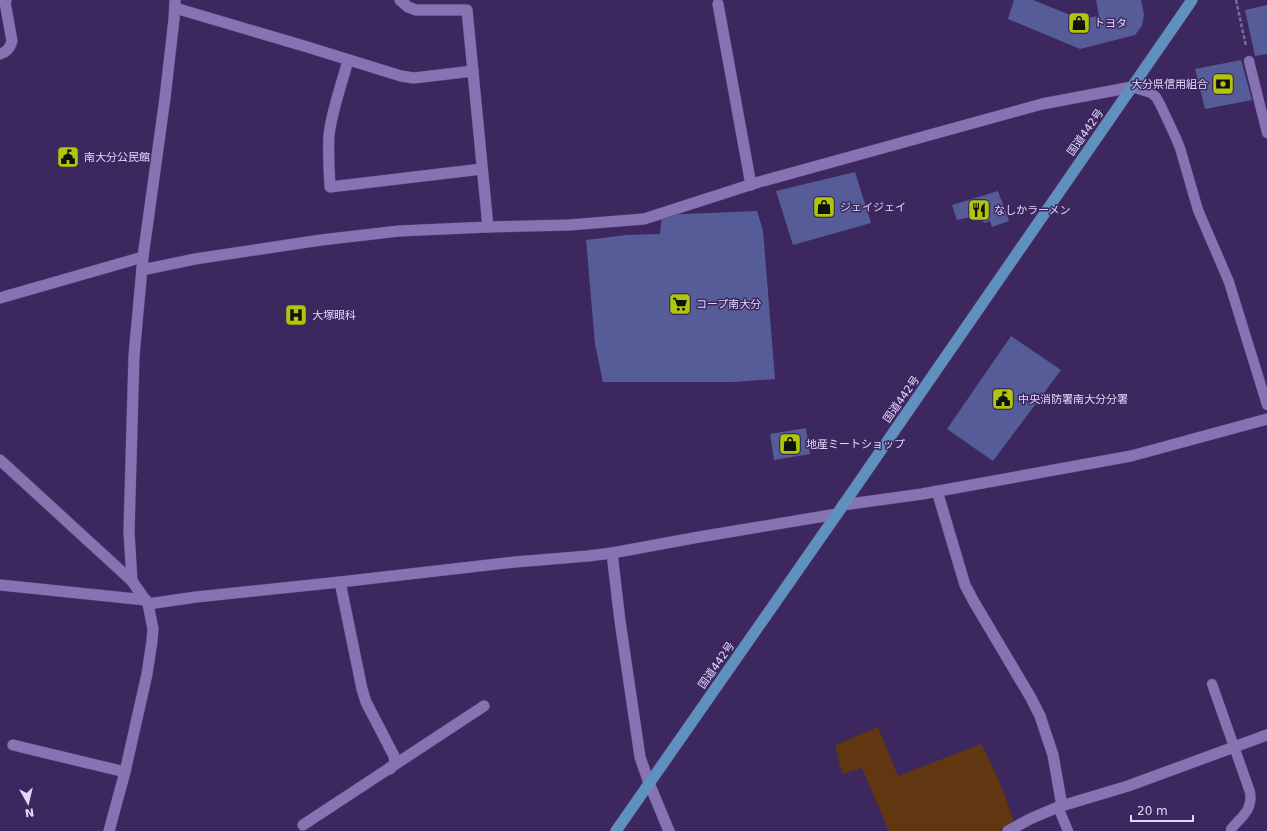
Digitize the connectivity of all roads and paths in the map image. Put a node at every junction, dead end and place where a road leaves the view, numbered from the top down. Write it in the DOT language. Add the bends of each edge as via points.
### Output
graph roads {
  1 [pos="6,0"];
  2 [pos="400,0"];
  3 [pos="1192,0"];
  4 [pos="1236,0"];
  5 [pos="175,4"];
  6 [pos="718,4"];
  7 [pos="0,54"];
  8 [pos="348,60"];
  9 [pos="1249,62"];
  10 [pos="473,71"];
  11 [pos="1132,87"];
  12 [pos="1267,133"];
  13 [pos="482,169"];
  14 [pos="751,185"];
  15 [pos="488,227"];
  16 [pos="143,257"];
  17 [pos="142,270"];
  18 [pos="0,298"];
  19 [pos="1267,405"];
  20 [pos="1267,419"];
  21 [pos="0,460"];
  22 [pos="937,491"];
  23 [pos="840,509"];
  24 [pos="612,553"];
  25 [pos="132,581"];
  26 [pos="340,582"];
  27 [pos="0,585"];
  28 [pos="147,602"];
  29 [pos="1212,684"];
  30 [pos="484,706"];
  31 [pos="1267,736"];
  32 [pos="13,745"];
  33 [pos="1235,746"];
  34 [pos="390,768"];
  35 [pos="125,772"];
  36 [pos="649,783"];
  37 [pos="1060,806"];
  38 [pos="303,825"];
  39 [pos="1231,829"];
  40 [pos="109,831"];
  41 [pos="616,831"];
  42 [pos="669,831"];
  43 [pos="1008,831"];
  44 [pos="1068,831"];
  1 -- 7 [label="street" via="12,41 6,51"];
  2 -- 10 [label="street" via="416,10 467,10"];
  3 -- 11 [label="highway, 国道442号"];
  4 -- 9 [label="path"];
  5 -- 8 [label="street"];
  5 -- 16 [label="street"];
  6 -- 14 [label="street"];
  8 -- 10 [label="street" via="414,78"];
  8 -- 13 [label="street" via="332,116 328,149 330,187"];
  9 -- 12 [label="lane"];
  10 -- 13 [label="street"];
  11 -- 14 [label="street" via="1042,104"];
  11 -- 19 [label="lane" via="1156,97 1177,142 1203,222 1229,282"];
  11 -- 23 [label="highway, 国道442号"];
  13 -- 15 [label="street"];
  14 -- 15 [label="street" via="644,219 569,225"];
  15 -- 17 [label="street" via="399,231 335,238 195,259"];
  16 -- 17 [label="street"];
  16 -- 18 [label="street"];
  17 -- 25 [label="street" via="134,363 129,532"];
  20 -- 22 [label="street" via="1131,456"];
  21 -- 25 [label="street"];
  22 -- 23 [label="street"];
  22 -- 37 [label="street" via="965,584 1040,716 1053,755"];
  23 -- 24 [label="street"];
  23 -- 36 [label="highway, 国道442号"];
  24 -- 26 [label="street"];
  24 -- 36 [label="street" via="639,752"];
  25 -- 28 [label="street"];
  26 -- 28 [label="street"];
  26 -- 34 [label="street" via="366,702 394,756 395,763"];
  27 -- 28 [label="street"];
  28 -- 35 [label="street" via="153,629 151,655"];
  29 -- 33 [label="lane"];
  30 -- 34 [label="street"];
  31 -- 33 [label="street"];
  32 -- 35 [label="street"];
  33 -- 37 [label="street" via="1128,786"];
  33 -- 39 [label="lane" via="1252,800 1250,807"];
  34 -- 38 [label="street"];
  35 -- 40 [label="street"];
  36 -- 41 [label="highway, 国道442号"];
  36 -- 42 [label="street"];
  37 -- 43 [label="street"];
  37 -- 44 [label="lane"];
}
